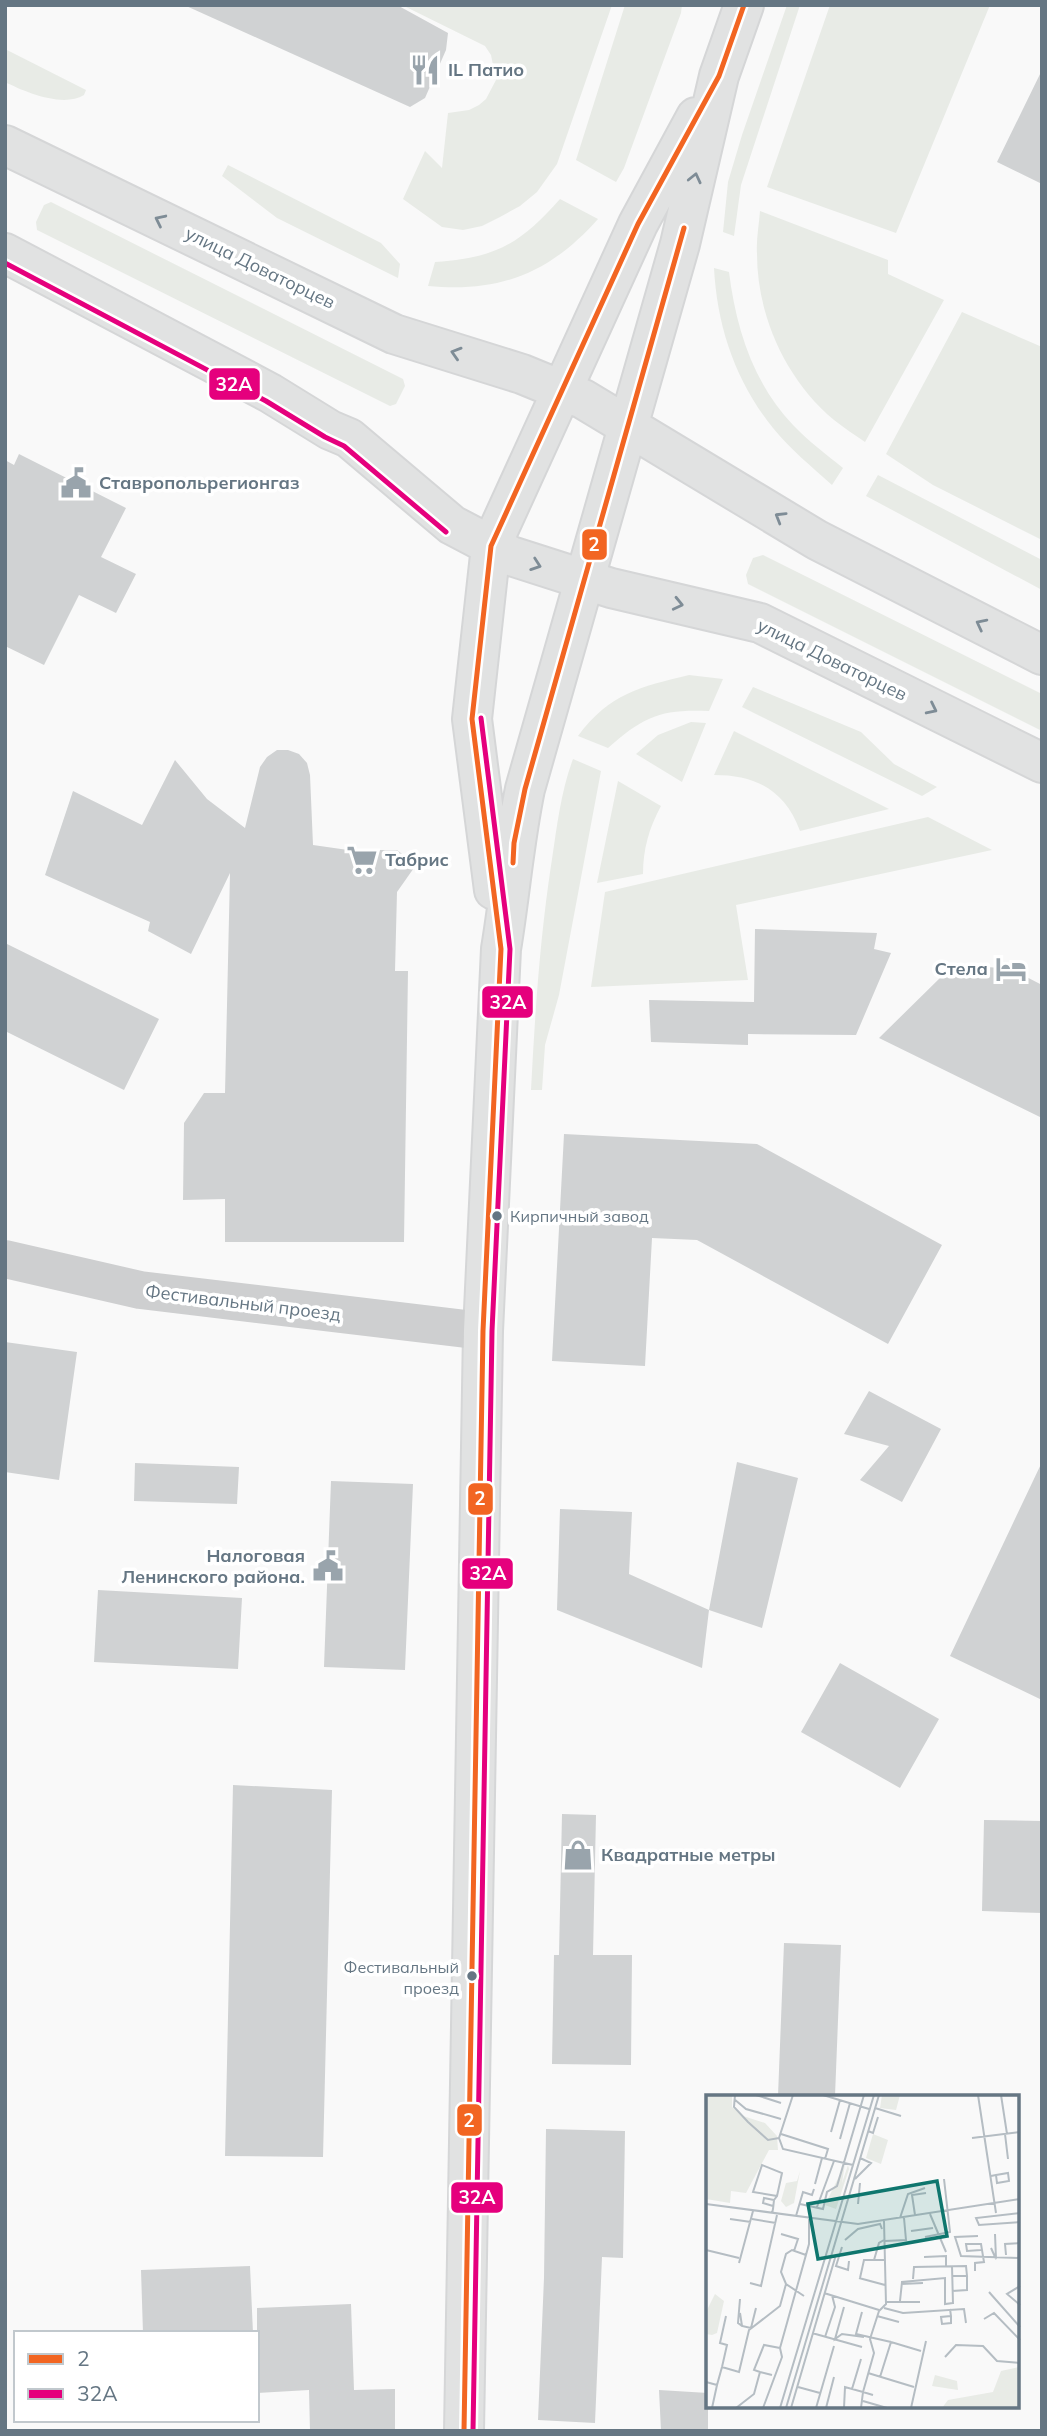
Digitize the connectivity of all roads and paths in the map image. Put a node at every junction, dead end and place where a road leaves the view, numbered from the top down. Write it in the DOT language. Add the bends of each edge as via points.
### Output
graph roads {
  1 [pos="744,5"];
  2 [pos="719,76"];
  3 [pos="5,145"];
  4 [pos="5,253"];
  5 [pos="491,546"];
  6 [pos="1042,655"];
  7 [pos="1042,763"];
  8 [pos="501,949"];
  9 [pos="5,1259"];
  10 [pos="483,1331"];
  11 [pos="464,2431"];
  1 -- 2 [label="main road"];
  2 -- 5 [label="main road" via="638,224"];
  8 -- 2 [label="main road, one-way" via="525,789 680,244"];
  6 -- 3 [label="main road, улица Доваторцев, one-way" via="817,540 583,399 522,374 394,334"];
  4 -- 5 [label="main road, улица Доваторцев" via="349,438 452,525"];
  5 -- 7 [label="main road, улица Доваторцев, one-way" via="611,588 760,623"];
  5 -- 8 [label="main road" via="472,719"];
  8 -- 10 [label="main road"];
  9 -- 10 [label="street, Фестивальный проезд" via="140,1290"];
  10 -- 11 [label="main road"];
}
